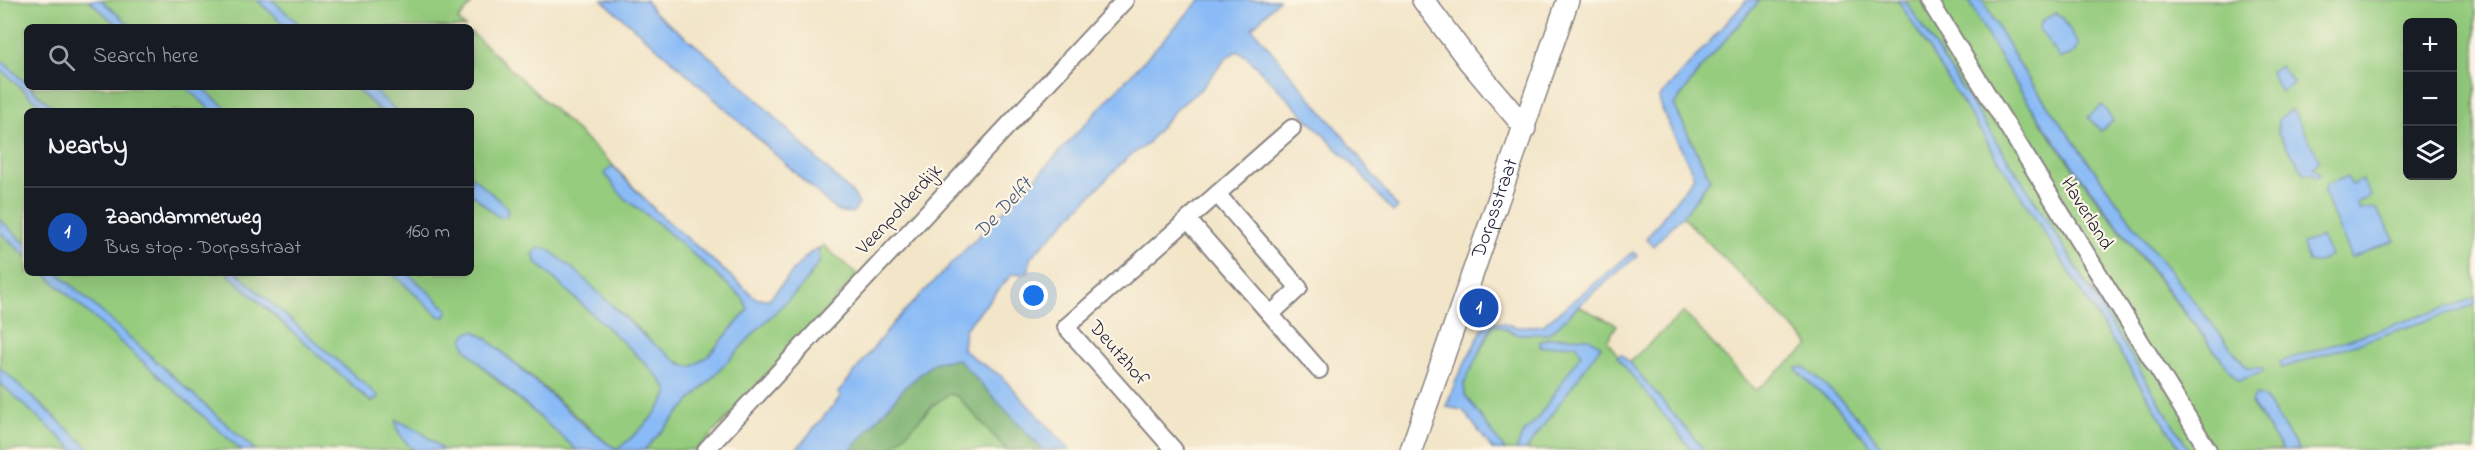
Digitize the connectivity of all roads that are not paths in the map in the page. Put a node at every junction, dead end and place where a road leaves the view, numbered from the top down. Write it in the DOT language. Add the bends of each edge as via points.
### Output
graph roads {
  1 [pos="1125,0"];
  2 [pos="1422,0"];
  3 [pos="1568,0"];
  4 [pos="1929,0"];
  5 [pos="1292,128"];
  6 [pos="1526,128"];
  7 [pos="1217,194"];
  8 [pos="1188,220"];
  9 [pos="1271,314"];
  10 [pos="1319,370"];
  11 [pos="706,450"];
  12 [pos="1174,450"];
  13 [pos="1411,450"];
  14 [pos="2208,450"];
  1 -- 11 [label="street, Veenpolderdijk"];
  2 -- 6 [label="street"];
  3 -- 6 [label="street, Dorpsstraat"];
  4 -- 14 [label="street, Haverland"];
  5 -- 7 [label="street, Deutzhof"];
  6 -- 13 [label="street, Dorpsstraat"];
  7 -- 8 [label="street, Deutzhof"];
  7 -- 9 [label="street" via="1299,288"];
  8 -- 9 [label="street"];
  8 -- 12 [label="street, Deutzhof" via="1066,327"];
  9 -- 10 [label="street"];
}
